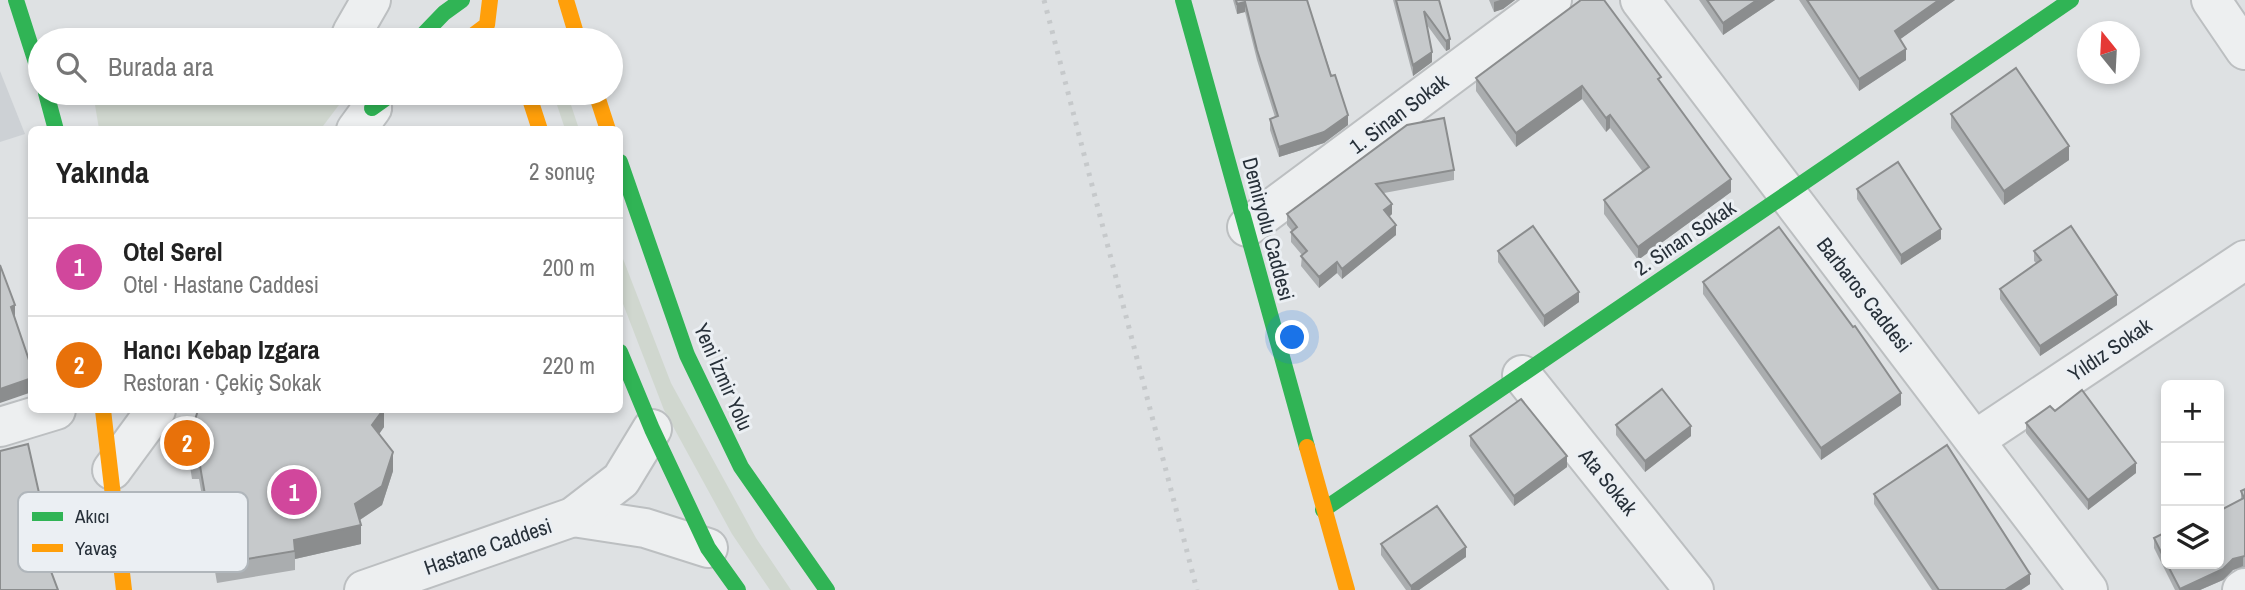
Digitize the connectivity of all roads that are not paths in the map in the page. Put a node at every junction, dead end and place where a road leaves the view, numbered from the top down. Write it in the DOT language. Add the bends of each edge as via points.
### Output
graph roads {
  1 [pos="16,0"];
  2 [pos="371,0"];
  3 [pos="462,0"];
  4 [pos="490,0"];
  5 [pos="566,0"];
  6 [pos="1183,0"];
  7 [pos="1552,0"];
  8 [pos="1640,0"];
  9 [pos="2071,0"];
  10 [pos="2211,0"];
  11 [pos="355,28"];
  12 [pos="430,28"];
  13 [pos="483,28"];
  14 [pos="574,28"];
  15 [pos="28,38"];
  16 [pos="2245,50"];
  17 [pos="49,105"];
  18 [pos="532,105"];
  19 [pos="600,105"];
  20 [pos="55,126"];
  21 [pos="539,126"];
  22 [pos="607,126"];
  23 [pos="623,171"];
  24 [pos="1786,194"];
  25 [pos="1247,227"];
  26 [pos="2245,260"];
  27 [pos="623,359"];
  28 [pos="1522,375"];
  29 [pos="47,413"];
  30 [pos="103,413"];
  31 [pos="154,413"];
  32 [pos="0,428"];
  33 [pos="652,429"];
  34 [pos="1975,440"];
  35 [pos="112,470"];
  36 [pos="114,492"];
  37 [pos="1323,510"];
  38 [pos="573,517"];
  39 [pos="708,548"];
  40 [pos="122,572"];
  41 [pos="124,590"];
  42 [pos="364,590"];
  43 [pos="738,590"];
  44 [pos="827,590"];
  45 [pos="1347,590"];
  46 [pos="1695,590"];
  47 [pos="2088,590"];
  1 -- 15 [label="main road"];
  2 -- 11 [label="street"];
  3 -- 12 [label="main road"];
  4 -- 13 [label="main road"];
  5 -- 14 [label="main road"];
  6 -- 25 [label="main road, Demiryolu Caddesi"];
  7 -- 25 [label="street, 1. Sinan Sokak"];
  8 -- 24 [label="street, Barbaros Caddesi"];
  9 -- 24 [label="main road, 2. Sinan Sokak"];
  10 -- 16 [label="street"];
  17 -- 20 [label="main road"];
  18 -- 21 [label="main road"];
  19 -- 22 [label="main road"];
  23 -- 44 [label="main road, Yeni İzmir Yolu" via="687,355 741,467"];
  24 -- 28 [label="main road, 2. Sinan Sokak"];
  24 -- 34 [label="street, Barbaros Caddesi"];
  25 -- 37 [label="main road, Demiryolu Caddesi"];
  26 -- 34 [label="street, Yıldız Sokak"];
  27 -- 33 [label="main road"];
  28 -- 37 [label="main road, 2. Sinan Sokak"];
  28 -- 46 [label="street, Ata Sokak"];
  29 -- 32 [label="street"];
  30 -- 35 [label="main road"];
  31 -- 35 [label="street"];
  33 -- 38 [label="street" via="621,480"];
  33 -- 39 [label="main road"];
  34 -- 47 [label="street, Barbaros Caddesi"];
  35 -- 36 [label="main road"];
  37 -- 45 [label="main road, Demiryolu Caddesi"];
  38 -- 39 [label="street" via="645,528"];
  38 -- 42 [label="street, Hastane Caddesi"];
  39 -- 43 [label="main road"];
  40 -- 41 [label="main road"];
}
